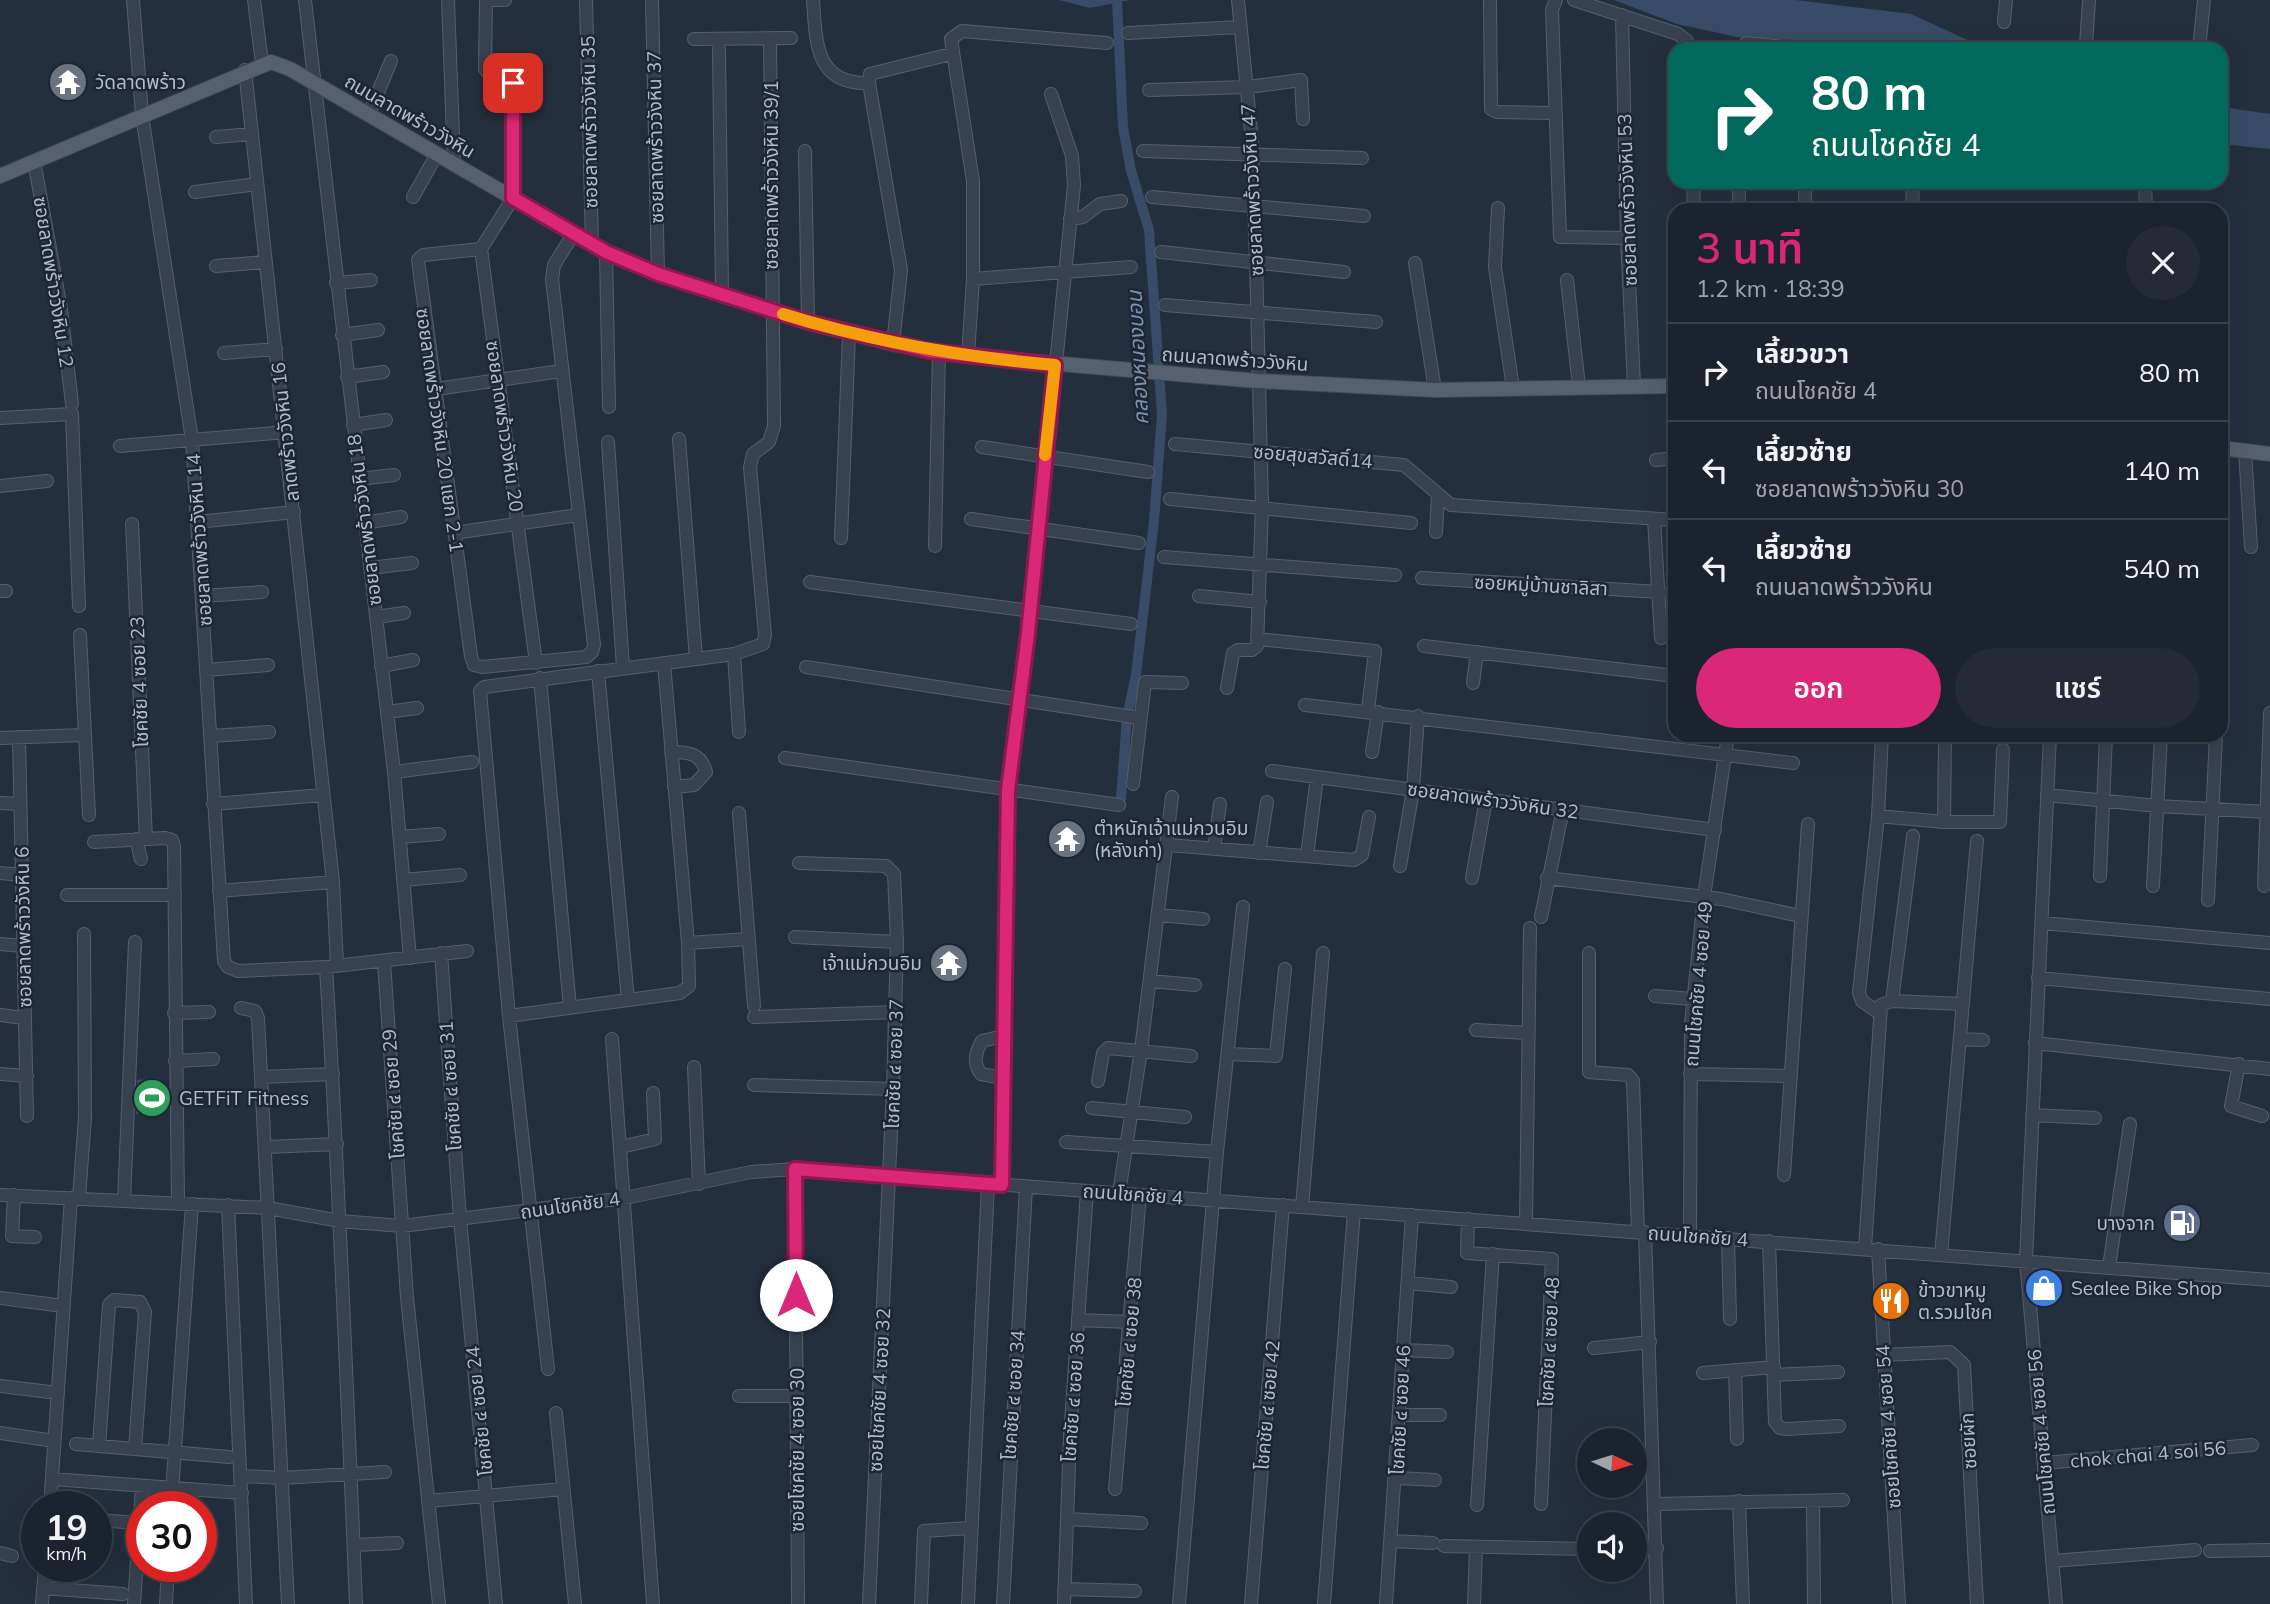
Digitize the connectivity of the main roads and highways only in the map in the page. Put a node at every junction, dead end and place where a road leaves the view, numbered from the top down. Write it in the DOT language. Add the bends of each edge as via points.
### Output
graph roads {
  1 [pos="0,176"];
  2 [pos="1668,386"];
  3 [pos="2228,449"];
  4 [pos="2270,454"];
  1 -- 2 [label="main road, ถนนลาดพร้าววังหิน" via="262,63 281,64 606,252 658,274 849,334 968,356 1258,381 1435,390"];
  3 -- 4 [label="main road"];
}
